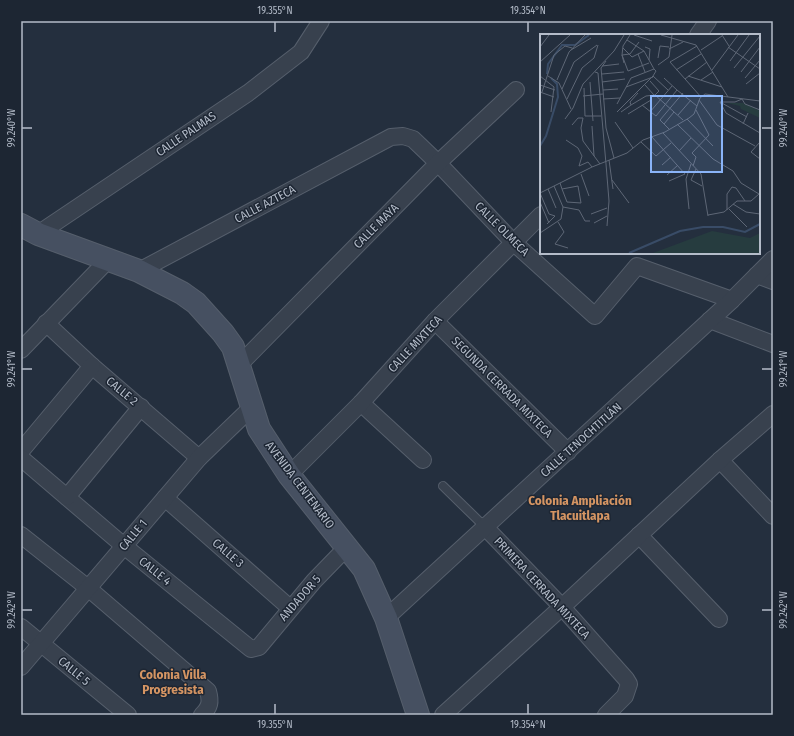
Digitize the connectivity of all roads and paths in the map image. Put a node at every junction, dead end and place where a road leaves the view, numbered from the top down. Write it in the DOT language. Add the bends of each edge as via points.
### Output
graph roads {
  1 [pos="321,21"];
  2 [pos="708,21"];
  3 [pos="699,34"];
  4 [pos="516,90"];
  5 [pos="391,137"];
  6 [pos="438,163"];
  7 [pos="540,216"];
  8 [pos="29,230"];
  9 [pos="513,242"];
  10 [pos="109,259"];
  11 [pos="773,259"];
  12 [pos="139,271"];
  13 [pos="757,275"];
  14 [pos="773,281"];
  15 [pos="732,300"];
  16 [pos="710,320"];
  17 [pos="435,321"];
  18 [pos="46,323"];
  19 [pos="773,344"];
  20 [pos="21,350"];
  21 [pos="239,365"];
  22 [pos="92,366"];
  23 [pos="361,403"];
  24 [pos="141,408"];
  25 [pos="251,408"];
  26 [pos="773,414"];
  27 [pos="21,451"];
  28 [pos="568,452"];
  29 [pos="21,458"];
  30 [pos="199,458"];
  31 [pos="423,460"];
  32 [pos="720,460"];
  33 [pos="289,475"];
  34 [pos="443,486"];
  35 [pos="67,497"];
  36 [pos="165,498"];
  37 [pos="773,516"];
  38 [pos="484,526"];
  39 [pos="21,535"];
  40 [pos="640,535"];
  41 [pos="124,546"];
  42 [pos="347,547"];
  43 [pos="88,588"];
  44 [pos="562,607"];
  45 [pos="290,608"];
  46 [pos="386,618"];
  47 [pos="719,619"];
  48 [pos="21,627"];
  49 [pos="41,644"];
  50 [pos="255,649"];
  51 [pos="21,668"];
  52 [pos="118,712"];
  53 [pos="202,715"];
  54 [pos="418,715"];
  55 [pos="443,715"];
  56 [pos="606,715"];
  1 -- 8 [label="street, CALLE PALMAS" via="301,52 265,79"];
  2 -- 3 [label="street"];
  4 -- 6 [label="street, CALLE MAYA"];
  5 -- 6 [label="street, CALLE OLMECA" via="403,136 413,139"];
  5 -- 12 [label="street, CALLE AZTECA"];
  6 -- 9 [label="street, CALLE OLMECA"];
  6 -- 21 [label="street, CALLE MAYA"];
  7 -- 9 [label="street, CALLE MIXTECA"];
  8 -- 10 [label="main road, AVENIDA CENTENARIO"];
  9 -- 15 [label="street, CALLE OLMECA" via="595,316 637,266"];
  9 -- 17 [label="street, CALLE MIXTECA"];
  10 -- 12 [label="main road, AVENIDA CENTENARIO"];
  10 -- 18 [label="street"];
  11 -- 13 [label="street, CALLE TENOCHTITLÁN"];
  12 -- 21 [label="main road, AVENIDA CENTENARIO" via="196,303 233,347"];
  13 -- 14 [label="street"];
  13 -- 15 [label="street, CALLE TENOCHTITLÁN"];
  15 -- 16 [label="street, CALLE TENOCHTITLÁN"];
  16 -- 19 [label="street"];
  16 -- 28 [label="street, CALLE TENOCHTITLÁN"];
  17 -- 23 [label="street, CALLE MIXTECA"];
  17 -- 28 [label="street, SEGUNDA CERRADA MIXTECA"];
  18 -- 20 [label="street"];
  18 -- 22 [label="street, CALLE 2"];
  21 -- 25 [label="main road, AVENIDA CENTENARIO"];
  22 -- 24 [label="street, CALLE 2"];
  22 -- 27 [label="street"];
  23 -- 31 [label="street"];
  23 -- 33 [label="street, CALLE MIXTECA"];
  24 -- 30 [label="street, CALLE 2"];
  24 -- 35 [label="street"];
  25 -- 30 [label="street, CALLE 1"];
  25 -- 33 [label="main road, AVENIDA CENTENARIO" via="259,429"];
  26 -- 32 [label="street"];
  28 -- 38 [label="street, CALLE TENOCHTITLÁN"];
  29 -- 35 [label="street, CALLE 4"];
  30 -- 36 [label="street, CALLE 1"];
  32 -- 37 [label="street"];
  32 -- 40 [label="street"];
  33 -- 42 [label="main road, AVENIDA CENTENARIO"];
  34 -- 38 [label="lane, PRIMERA CERRADA MIXTECA"];
  35 -- 41 [label="street, CALLE 4"];
  36 -- 41 [label="street, CALLE 1"];
  36 -- 45 [label="street, CALLE 3"];
  38 -- 44 [label="street, PRIMERA CERRADA MIXTECA"];
  38 -- 46 [label="street, CALLE TENOCHTITLÁN"];
  39 -- 43 [label="street"];
  40 -- 44 [label="street"];
  40 -- 47 [label="street"];
  41 -- 43 [label="street, CALLE 1"];
  41 -- 50 [label="street, CALLE 4" via="251,649"];
  42 -- 45 [label="street, ANDADOR 5"];
  42 -- 46 [label="main road, AVENIDA CENTENARIO" via="364,569"];
  43 -- 49 [label="street, CALLE 1"];
  43 -- 53 [label="street" via="208,691 209,708"];
  44 -- 55 [label="street"];
  44 -- 56 [label="street, PRIMERA CERRADA MIXTECA" via="629,684 625,696"];
  45 -- 50 [label="street, ANDADOR 5"];
  46 -- 54 [label="main road, AVENIDA CENTENARIO"];
  48 -- 49 [label="street, CALLE 5"];
  49 -- 51 [label="street, CALLE 1"];
  49 -- 52 [label="street, CALLE 5"];
}
